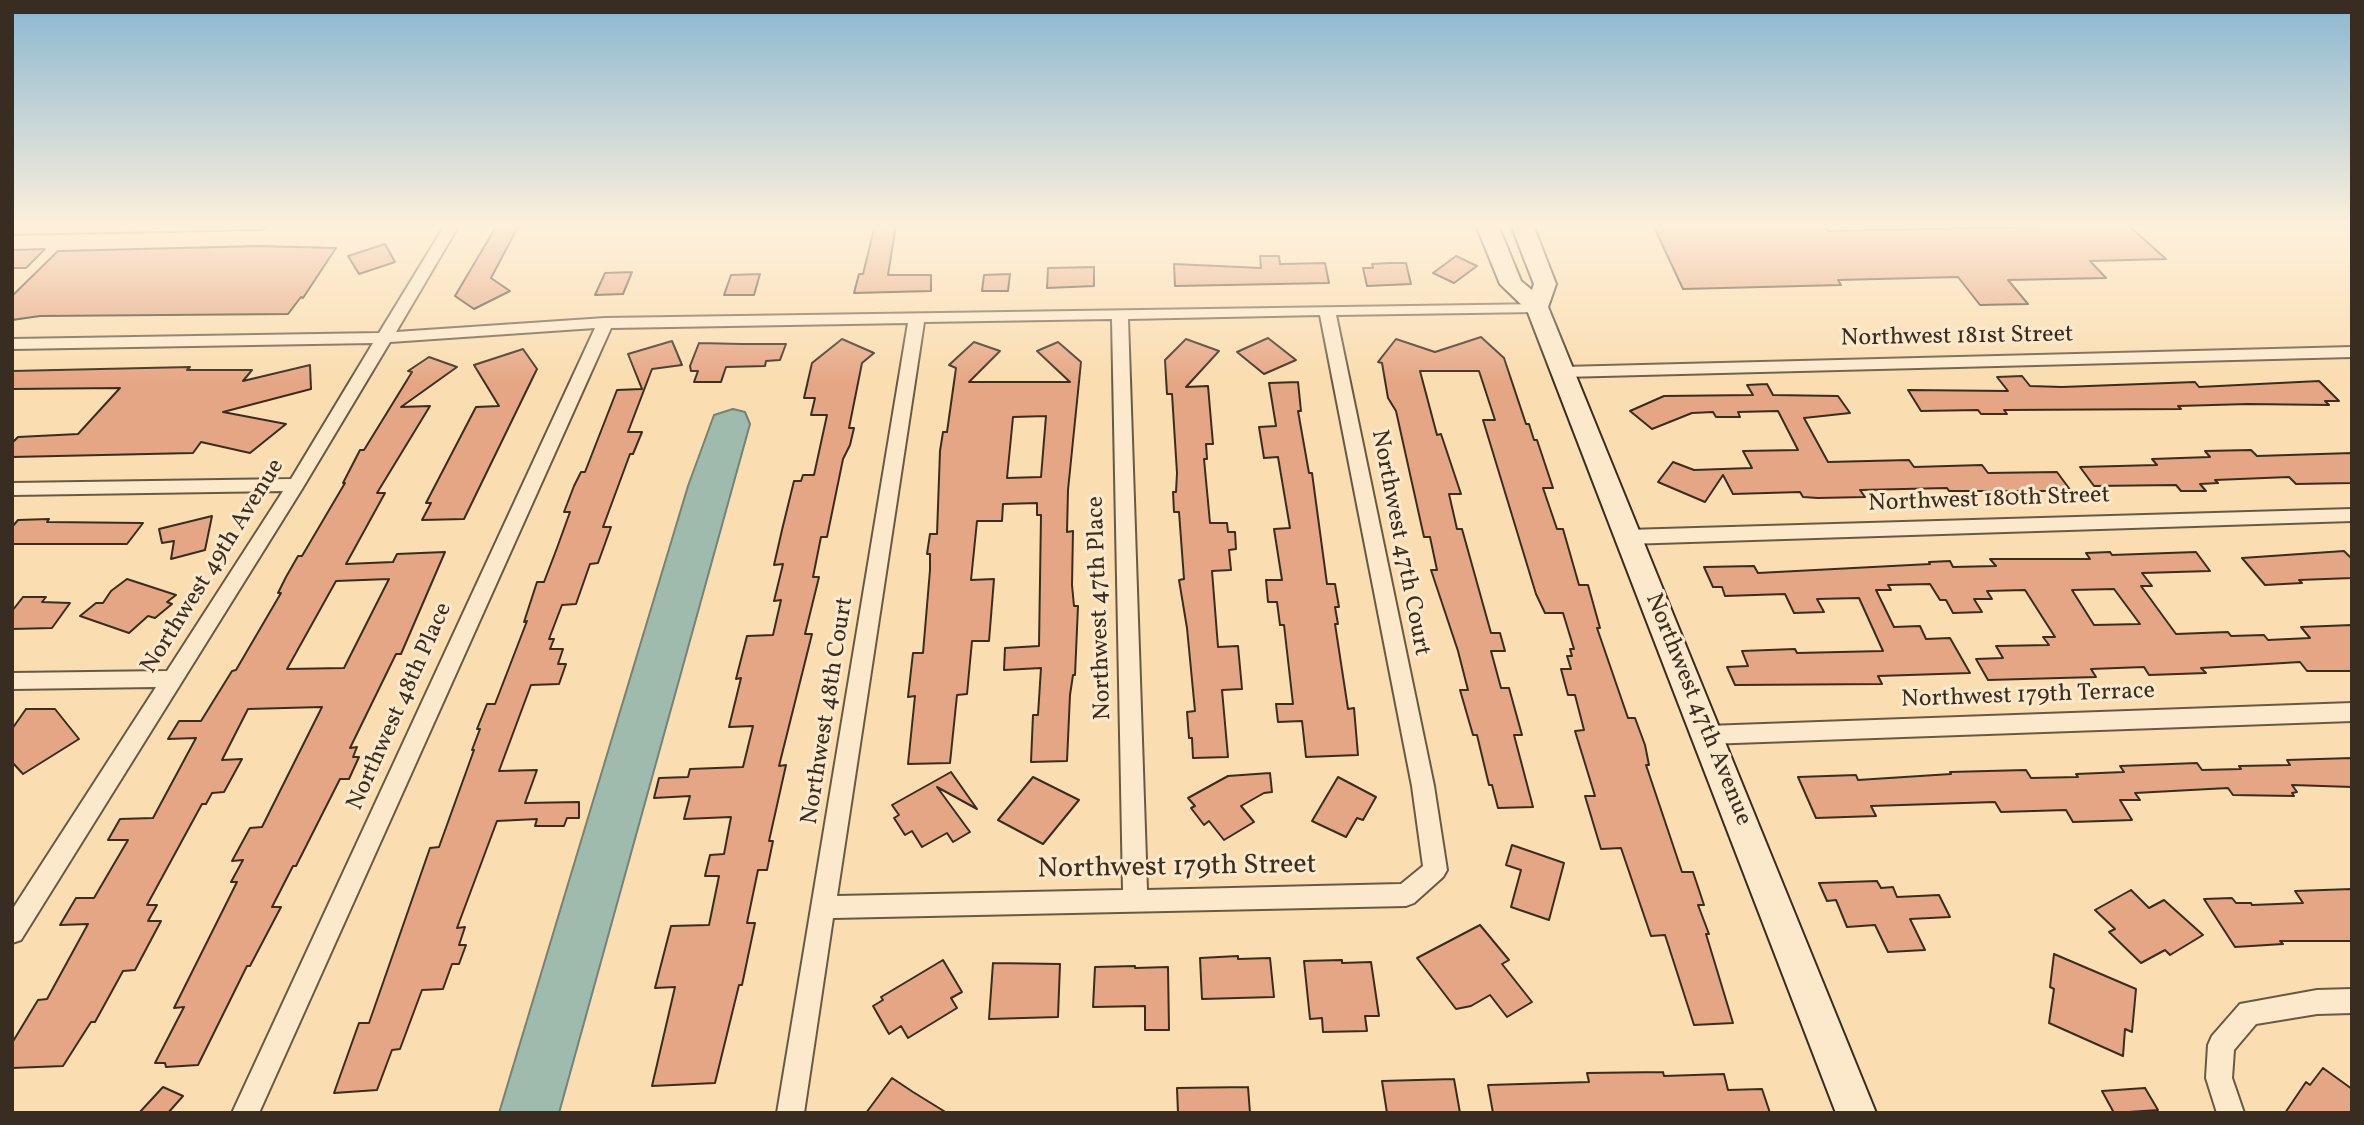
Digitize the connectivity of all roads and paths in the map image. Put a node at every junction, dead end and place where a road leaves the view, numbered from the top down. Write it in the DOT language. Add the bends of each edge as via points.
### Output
graph roads {
  1 [pos="420,278"];
  2 [pos="1508,278"];
  3 [pos="1542,278"];
  4 [pos="1537,307"];
  5 [pos="1327,311"];
  6 [pos="1120,313"];
  7 [pos="916,317"];
  8 [pos="605,323"];
  9 [pos="384,338"];
  10 [pos="12,344"];
  11 [pos="2352,352"];
  12 [pos="1563,372"];
  13 [pos="296,485"];
  14 [pos="12,489"];
  15 [pos="2352,515"];
  16 [pos="1628,537"];
  17 [pos="173,679"];
  18 [pos="12,681"];
  19 [pos="2352,712"];
  20 [pos="1707,735"];
  21 [pos="1423,786"];
  22 [pos="1135,901"];
  23 [pos="825,907"];
  24 [pos="13,930"];
  25 [pos="2352,1001"];
  26 [pos="245,1113"];
  27 [pos="790,1113"];
  28 [pos="1856,1113"];
  29 [pos="2231,1113"];
  1 -- 9 [label="street, Northwest 49th Avenue"];
  2 -- 4 [label="main road, Northwest 47th Avenue"];
  3 -- 4 [label="main road, Northwest 47th Avenue" via="1545,284"];
  4 -- 5 [label="street"];
  4 -- 12 [label="main road, Northwest 47th Avenue"];
  5 -- 6 [label="street"];
  5 -- 21 [label="street, Northwest 47th Court"];
  6 -- 7 [label="street"];
  6 -- 22 [label="street, Northwest 47th Place"];
  7 -- 8 [label="street"];
  7 -- 23 [label="street, Northwest 48th Court"];
  8 -- 9 [label="street"];
  8 -- 26 [label="street, Northwest 48th Place"];
  9 -- 10 [label="street"];
  9 -- 13 [label="street, Northwest 49th Avenue"];
  11 -- 12 [label="street, Northwest 181st Street"];
  12 -- 16 [label="main road, Northwest 47th Avenue"];
  13 -- 14 [label="street"];
  13 -- 17 [label="street, Northwest 49th Avenue"];
  15 -- 16 [label="street, Northwest 180th Street"];
  16 -- 20 [label="main road, Northwest 47th Avenue"];
  17 -- 18 [label="street"];
  17 -- 24 [label="street, Northwest 49th Avenue"];
  19 -- 20 [label="street, Northwest 179th Terrace"];
  20 -- 28 [label="main road, Northwest 47th Avenue"];
  21 -- 22 [label="street, Northwest 179th Street" via="1435,870 1406,895"];
  22 -- 23 [label="street, Northwest 179th Street"];
  23 -- 27 [label="street, Northwest 48th Court"];
  25 -- 29 [label="street" via="2249,1013 2221,1045 2219,1078"];
}
